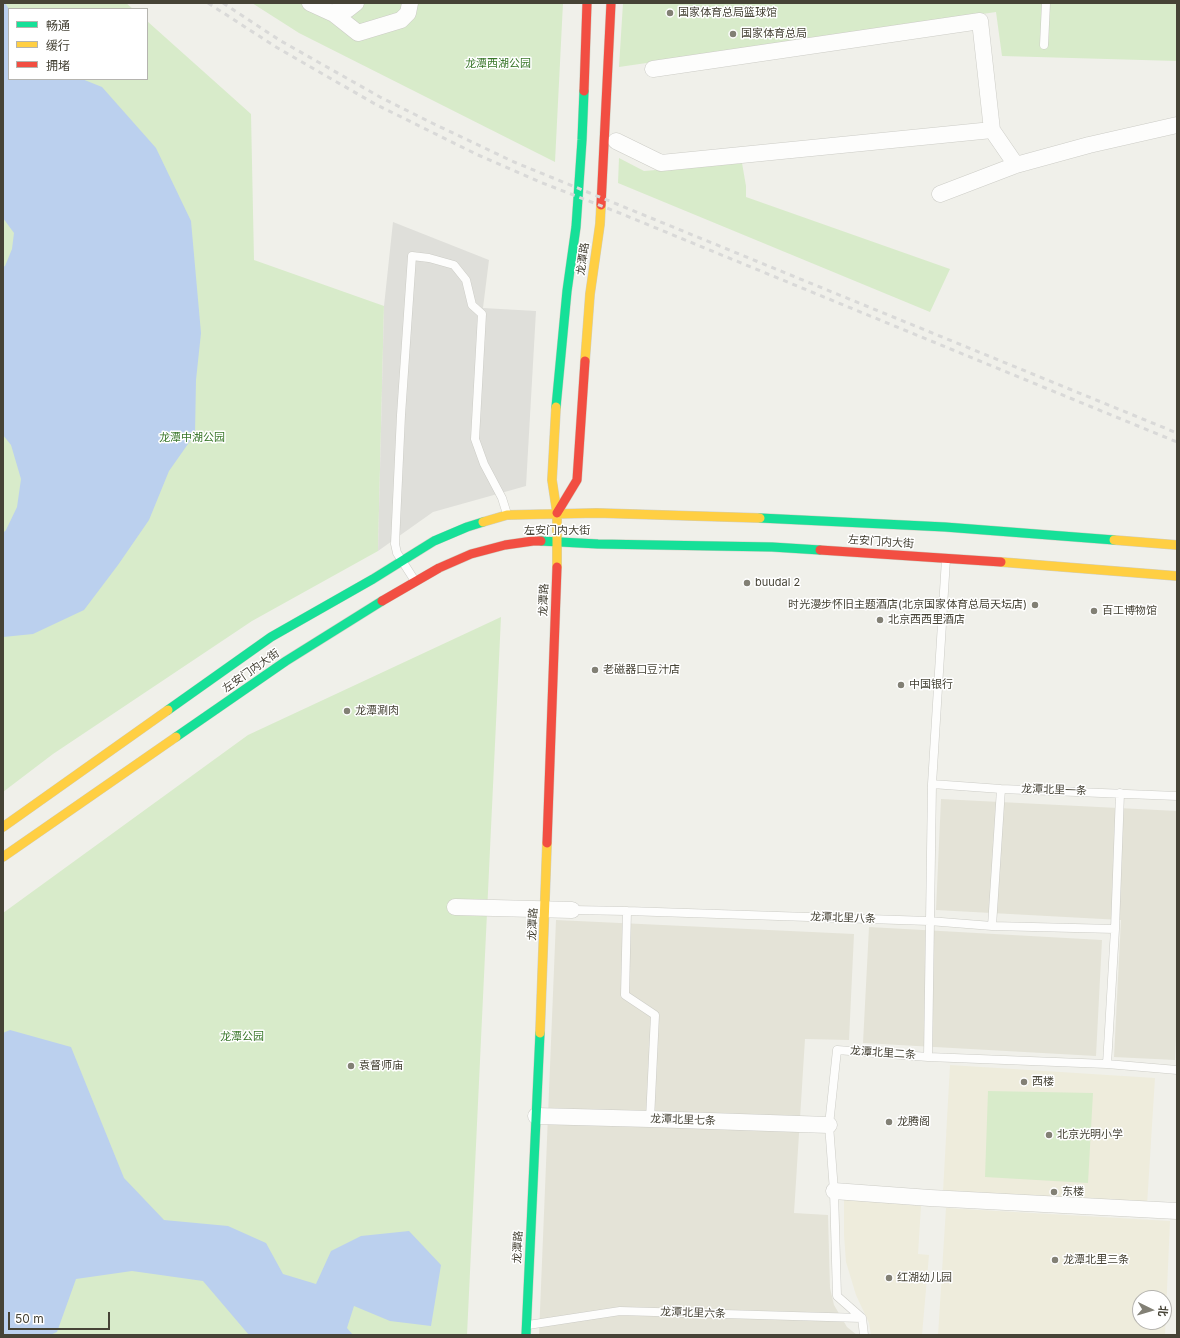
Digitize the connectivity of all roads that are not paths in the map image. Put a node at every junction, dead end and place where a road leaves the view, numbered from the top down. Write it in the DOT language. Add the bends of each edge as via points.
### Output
graph roads {
  1 [pos="310,3"];
  2 [pos="356,3"];
  3 [pos="410,3"];
  4 [pos="587,3"];
  5 [pos="611,3"];
  6 [pos="1046,3"];
  7 [pos="334,14"];
  8 [pos="1044,45"];
  9 [pos="653,69"];
  10 [pos="1177,125"];
  11 [pos="992,130"];
  12 [pos="616,141"];
  13 [pos="1016,165"];
  14 [pos="940,194"];
  15 [pos="568,480"];
  16 [pos="543,486"];
  17 [pos="557,513"];
  18 [pos="507,515"];
  19 [pos="557,542"];
  20 [pos="1177,545"];
  21 [pos="946,558"];
  22 [pos="402,562"];
  23 [pos="1177,576"];
  24 [pos="416,582"];
  25 [pos="932,784"];
  26 [pos="1001,789"];
  27 [pos="1120,793"];
  28 [pos="1177,796"];
  29 [pos="3,827"];
  30 [pos="3,857"];
  31 [pos="455,907"];
  32 [pos="545,910"];
  33 [pos="572,910"];
  34 [pos="627,911"];
  35 [pos="929,921"];
  36 [pos="992,926"];
  37 [pos="1114,929"];
  38 [pos="928,1057"];
  39 [pos="1107,1064"];
  40 [pos="1177,1070"];
  41 [pos="536,1116"];
  42 [pos="650,1119"];
  43 [pos="829,1125"];
  44 [pos="834,1192"];
  45 [pos="1177,1211"];
  46 [pos="862,1318"];
  47 [pos="526,1325"];
  48 [pos="526,1335"];
  49 [pos="864,1335"];
  1 -- 7 [label="street"];
  2 -- 7 [label="street" via="347,10 339,9"];
  3 -- 7 [label="street" via="408,14 401,20 358,33"];
  4 -- 17 [label="street, 龙潭路" via="576,227 567,291 555,423 552,480"];
  5 -- 17 [label="street, 龙潭路" via="600,224 590,294 577,480"];
  6 -- 8 [label="lane"];
  9 -- 11 [label="street" via="980,21"];
  10 -- 13 [label="street"];
  11 -- 12 [label="street" via="661,162"];
  11 -- 13 [label="street"];
  13 -- 14 [label="street"];
  15 -- 17 [label="street, 龙潭路"];
  16 -- 17 [label="street, 龙潭路"];
  17 -- 18 [label="street, 左安门内大街"];
  17 -- 19 [label="street, 龙潭路"];
  17 -- 20 [label="street, 左安门内大街" via="765,518 945,527"];
  18 -- 22 [label="street, 左安门内大街" via="467,527 434,541"];
  18 -- 22 [label="lane" via="475,438 482,314 472,305 466,280 454,265 412,256 395,544 396,553"];
  19 -- 21 [label="street, 左安门内大街" via="772,547"];
  19 -- 24 [label="street, 左安门内大街" via="533,541 471,554 438,568"];
  19 -- 32 [label="street, 龙潭路"];
  21 -- 23 [label="street, 左安门内大街"];
  21 -- 25 [label="lane"];
  22 -- 24 [label="lane"];
  22 -- 29 [label="street, 左安门内大街" via="271,637"];
  24 -- 30 [label="street, 左安门内大街" via="286,661"];
  25 -- 26 [label="lane, 龙潭北里一条"];
  25 -- 35 [label="lane"];
  26 -- 27 [label="lane, 龙潭北里一条"];
  26 -- 36 [label="lane"];
  27 -- 28 [label="lane, 龙潭北里一条"];
  27 -- 37 [label="lane"];
  31 -- 32 [label="street"];
  32 -- 33 [label="street"];
  32 -- 41 [label="street, 龙潭路"];
  33 -- 34 [label="lane, 龙潭北里八条"];
  34 -- 35 [label="lane, 龙潭北里八条"];
  34 -- 42 [label="lane" via="625,995 655,1015"];
  35 -- 36 [label="lane, 龙潭北里八条"];
  35 -- 38 [label="lane"];
  36 -- 37 [label="lane, 龙潭北里八条"];
  37 -- 39 [label="lane"];
  38 -- 39 [label="lane, 龙潭北里二条"];
  38 -- 43 [label="lane, 龙潭北里二条" via="837,1050"];
  39 -- 40 [label="lane, 龙潭北里二条"];
  41 -- 42 [label="street, 龙潭北里七条"];
  41 -- 47 [label="street, 龙潭路"];
  42 -- 43 [label="street, 龙潭北里七条"];
  43 -- 44 [label="lane, 龙潭北里二条"];
  44 -- 45 [label="street"];
  44 -- 46 [label="lane, 龙潭北里二条" via="837,1296"];
  46 -- 47 [label="lane, 龙潭北里六条" via="620,1311"];
  46 -- 49 [label="lane"];
  47 -- 48 [label="street, 龙潭路"];
}
